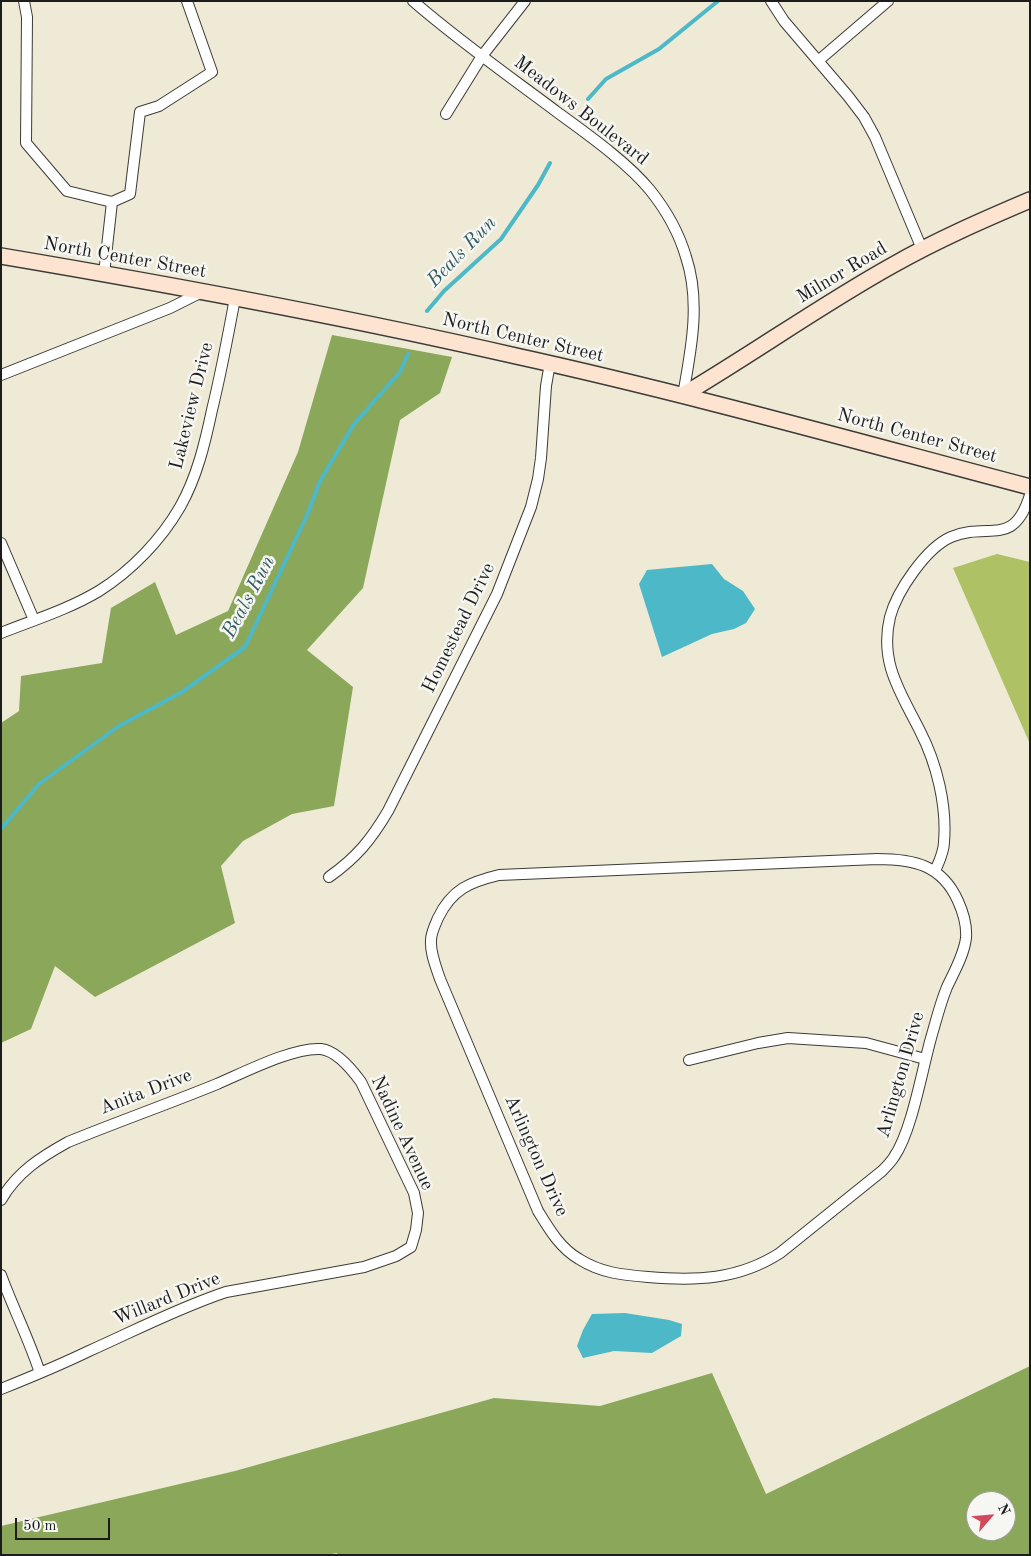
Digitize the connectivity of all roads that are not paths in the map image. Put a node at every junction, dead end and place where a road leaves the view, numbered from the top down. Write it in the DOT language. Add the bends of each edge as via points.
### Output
graph roads {
  1 [pos="24,1"];
  2 [pos="187,1"];
  3 [pos="413,1"];
  4 [pos="526,1"];
  5 [pos="771,1"];
  6 [pos="888,1"];
  7 [pos="482,56"];
  8 [pos="818,61"];
  9 [pos="446,114"];
  10 [pos="1030,200"];
  11 [pos="112,202"];
  12 [pos="922,249"];
  13 [pos="1,256"];
  14 [pos="104,274"];
  15 [pos="202,292"];
  16 [pos="236,298"];
  17 [pos="550,363"];
  18 [pos="1,375"];
  19 [pos="683,395"];
  20 [pos="1030,487"];
  21 [pos="1030,495"];
  22 [pos="1,543"];
  23 [pos="34,620"];
  24 [pos="1,633"];
  25 [pos="935,871"];
  26 [pos="329,877"];
  27 [pos="322,1049"];
  28 [pos="925,1059"];
  29 [pos="689,1060"];
  30 [pos="1,1200"];
  31 [pos="411,1247"];
  32 [pos="1,1275"];
  33 [pos="40,1373"];
  34 [pos="1,1389"];
  1 -- 11 [label="street" via="27,17 26,143 67,191"];
  2 -- 11 [label="street" via="212,72 159,106 140,112 130,194"];
  3 -- 7 [label="street, Meadows Boulevard"];
  4 -- 7 [label="street"];
  5 -- 8 [label="street"];
  6 -- 8 [label="street"];
  7 -- 9 [label="street"];
  7 -- 19 [label="street, Meadows Boulevard" via="622,162 650,190 672,222 687,257 694,295 694,334"];
  8 -- 12 [label="street" via="871,130"];
  10 -- 12 [label="main road, Milnor Road"];
  11 -- 14 [label="street"];
  12 -- 19 [label="main road, Milnor Road" via="827,304"];
  13 -- 14 [label="main road, North Center Street"];
  14 -- 15 [label="main road, North Center Street"];
  15 -- 16 [label="main road, North Center Street"];
  15 -- 18 [label="street" via="170,308"];
  16 -- 17 [label="main road, North Center Street"];
  16 -- 23 [label="street, Lakeview Drive" via="207,434 196,471 180,507 130,568 99,591"];
  17 -- 19 [label="main road, North Center Street"];
  17 -- 26 [label="street, Homestead Drive" via="538,479 531,507 497,594 374,835 361,851"];
  19 -- 20 [label="main road, North Center Street"];
  21 -- 25 [label="street" via="1026,508 1014,525 1003,530 952,536 938,544 924,558 891,614 888,646 894,681 925,741 943,807 944,842"];
  22 -- 23 [label="street"];
  23 -- 24 [label="street, Lakeview Drive"];
  25 -- 28 [label="street, Arlington Drive" via="955,894 962,911 966,938 939,1008"];
  25 -- 28 [label="street, Arlington Drive" via="917,862 878,859 499,874 474,881 457,891 444,906 431,941 440,979 538,1211 568,1251 592,1266 619,1275 704,1279 750,1268 780,1253 882,1171 894,1156 911,1115"];
  27 -- 30 [label="street, Anita Drive" via="268,1062 68,1142 19,1176"];
  27 -- 31 [label="street, Nadine Avenue" via="351,1068 361,1082 410,1184 418,1213"];
  28 -- 29 [label="street" via="866,1043 788,1038"];
  31 -- 33 [label="street, Willard Drive" via="364,1267 207,1298"];
  32 -- 33 [label="street"];
  33 -- 34 [label="street, Willard Drive"];
}
